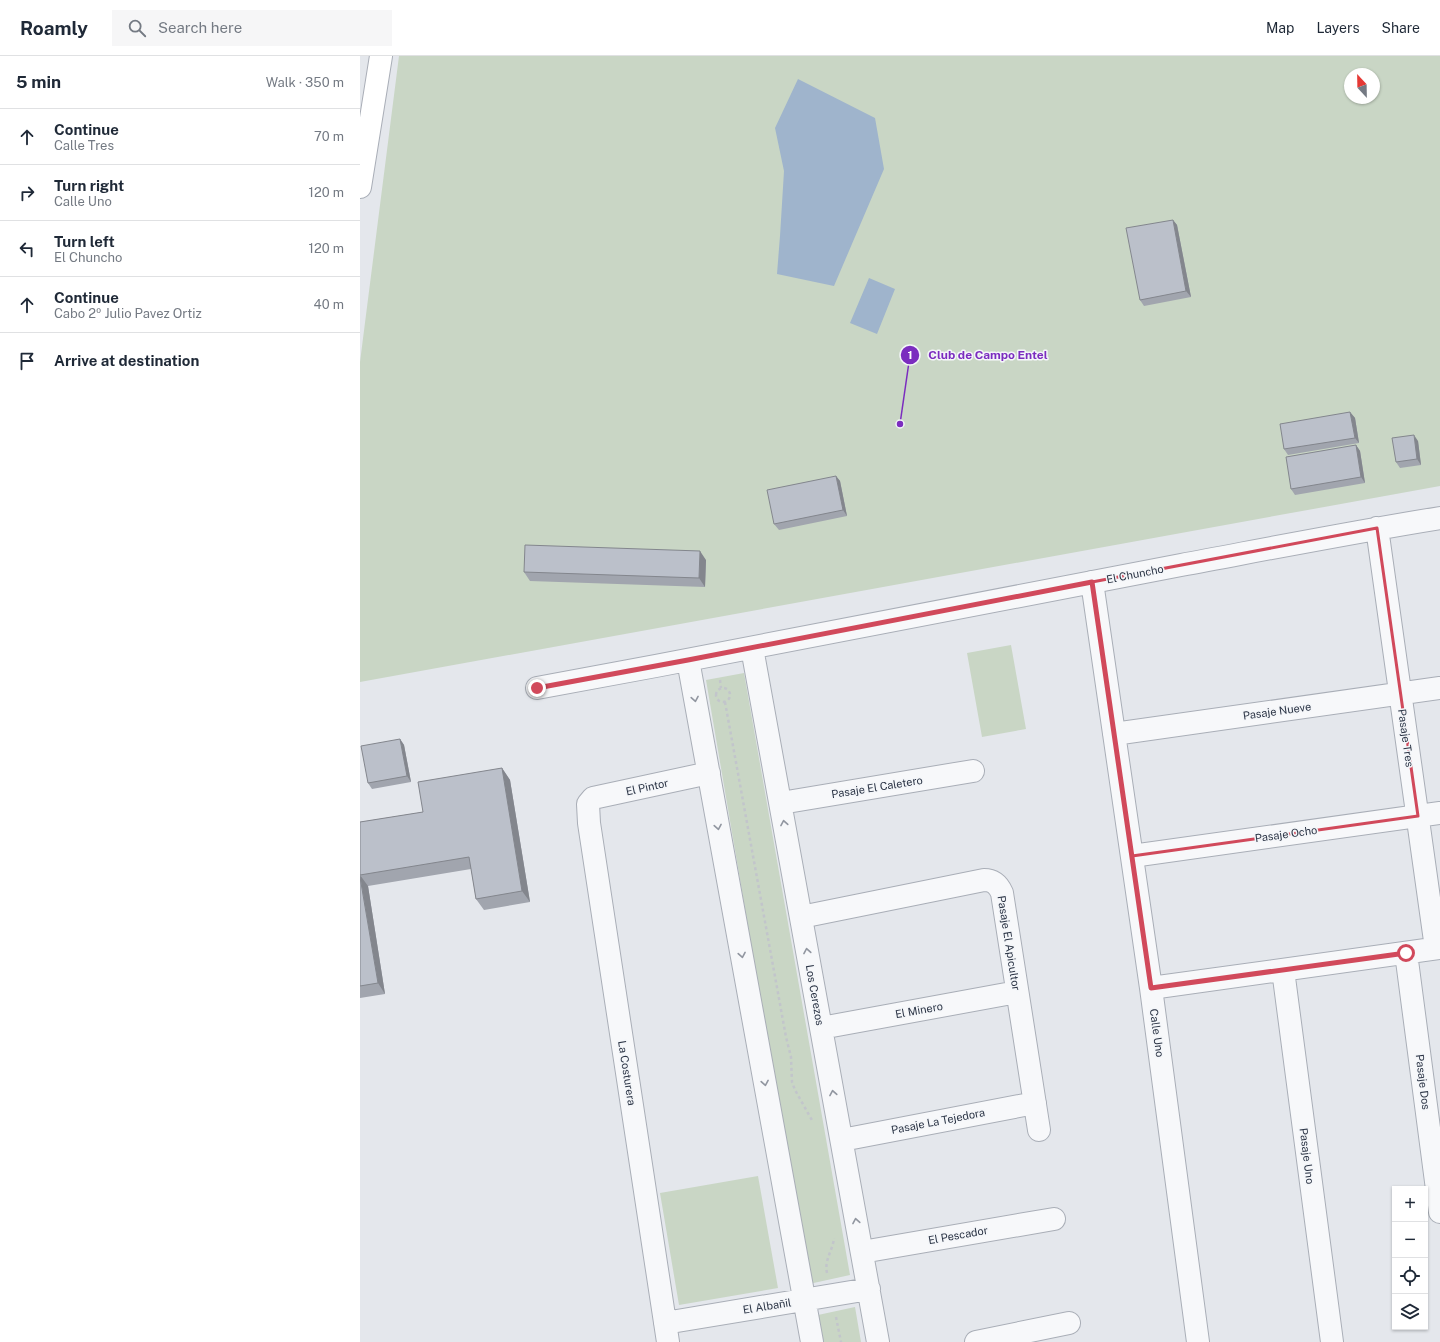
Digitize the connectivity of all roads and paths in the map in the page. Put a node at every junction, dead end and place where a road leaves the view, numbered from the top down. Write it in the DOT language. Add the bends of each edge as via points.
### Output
graph roads {
  1 [pos="381,56"];
  2 [pos="360,187"];
  3 [pos="1440,518"];
  4 [pos="1377,528"];
  5 [pos="1092,582"];
  6 [pos="752,648"];
  7 [pos="688,660"];
  8 [pos="720,680"];
  9 [pos="537,688"];
  10 [pos="721,688"];
  11 [pos="1440,688"];
  12 [pos="1400,694"];
  13 [pos="725,702"];
  14 [pos="1114,734"];
  15 [pos="973,771"];
  16 [pos="709,773"];
  17 [pos="781,803"];
  18 [pos="588,804"];
  19 [pos="1440,813"];
  20 [pos="1418,816"];
  21 [pos="1132,856"];
  22 [pos="801,917"];
  23 [pos="1438,948"];
  24 [pos="1406,953"];
  25 [pos="1283,970"];
  26 [pos="1151,988"];
  27 [pos="1017,992"];
  28 [pos="822,1028"];
  29 [pos="1035,1103"];
  30 [pos="814,1127"];
  31 [pos="1039,1130"];
  32 [pos="842,1140"];
  33 [pos="1440,1212"];
  34 [pos="1054,1219"];
  35 [pos="833,1231"];
  36 [pos="862,1252"];
  37 [pos="869,1289"];
  38 [pos="832,1296"];
  39 [pos="804,1300"];
  40 [pos="1069,1323"];
  41 [pos="667,1333"];
  42 [pos="812,1342"];
  43 [pos="841,1342"];
  44 [pos="878,1342"];
  45 [pos="976,1342"];
  46 [pos="1198,1342"];
  47 [pos="1332,1342"];
  1 -- 2 [label="street"];
  3 -- 4 [label="street, El Chuncho"];
  4 -- 5 [label="street, El Chuncho"];
  4 -- 12 [label="street, Pasaje Tres"];
  5 -- 6 [label="street, El Chuncho"];
  5 -- 14 [label="street, Calle Uno"];
  6 -- 7 [label="street, El Chuncho"];
  6 -- 17 [label="street, Los Cerezos"];
  7 -- 9 [label="street, El Chuncho"];
  7 -- 16 [label="street, one-way"];
  8 -- 10 [label="path"];
  10 -- 13 [label="path" via="728,690 730,694"];
  10 -- 13 [label="path" via="716,697 720,702"];
  11 -- 12 [label="street, Pasaje Nueve"];
  12 -- 14 [label="street, Pasaje Nueve"];
  12 -- 20 [label="street, Pasaje Tres"];
  13 -- 30 [label="path" via="786,1037 792,1057 792,1082"];
  14 -- 21 [label="street, Calle Uno"];
  15 -- 17 [label="street, Pasaje El Caletero"];
  16 -- 18 [label="street, El Pintor" via="594,798"];
  16 -- 39 [label="street, one-way"];
  22 -- 17 [label="street, Los Cerezos, one-way"];
  18 -- 41 [label="street, La Costurera"];
  19 -- 20 [label="street, Pasaje Ocho"];
  20 -- 21 [label="street, Pasaje Ocho"];
  20 -- 23 [label="street, Pasaje Tres"];
  21 -- 26 [label="street, Calle Uno"];
  22 -- 27 [label="street, Pasaje El Apicultor" via="990,880 999,886 1002,893"];
  28 -- 22 [label="street, Los Cerezos, one-way"];
  23 -- 24 [label="street"];
  24 -- 25 [label="street"];
  24 -- 33 [label="street, Pasaje Dos"];
  25 -- 26 [label="street"];
  25 -- 47 [label="street, Pasaje Uno"];
  26 -- 46 [label="street, Calle Uno"];
  27 -- 28 [label="street, El Minero"];
  27 -- 29 [label="street, Pasaje El Apicultor"];
  32 -- 28 [label="street, Los Cerezos, one-way"];
  29 -- 31 [label="street, Pasaje El Apicultor"];
  29 -- 32 [label="street, Pasaje La Tejedora"];
  36 -- 32 [label="street, Los Cerezos, one-way"];
  34 -- 36 [label="street, El Pescador"];
  35 -- 38 [label="path" via="833,1248 826,1267"];
  36 -- 37 [label="street, Los Cerezos"];
  37 -- 38 [label="street, El Albañil"];
  37 -- 44 [label="street, Los Cerezos"];
  38 -- 39 [label="street, El Albañil"];
  38 -- 43 [label="path"];
  39 -- 41 [label="street, El Albañil"];
  39 -- 42 [label="street"];
  40 -- 45 [label="street"];
}
